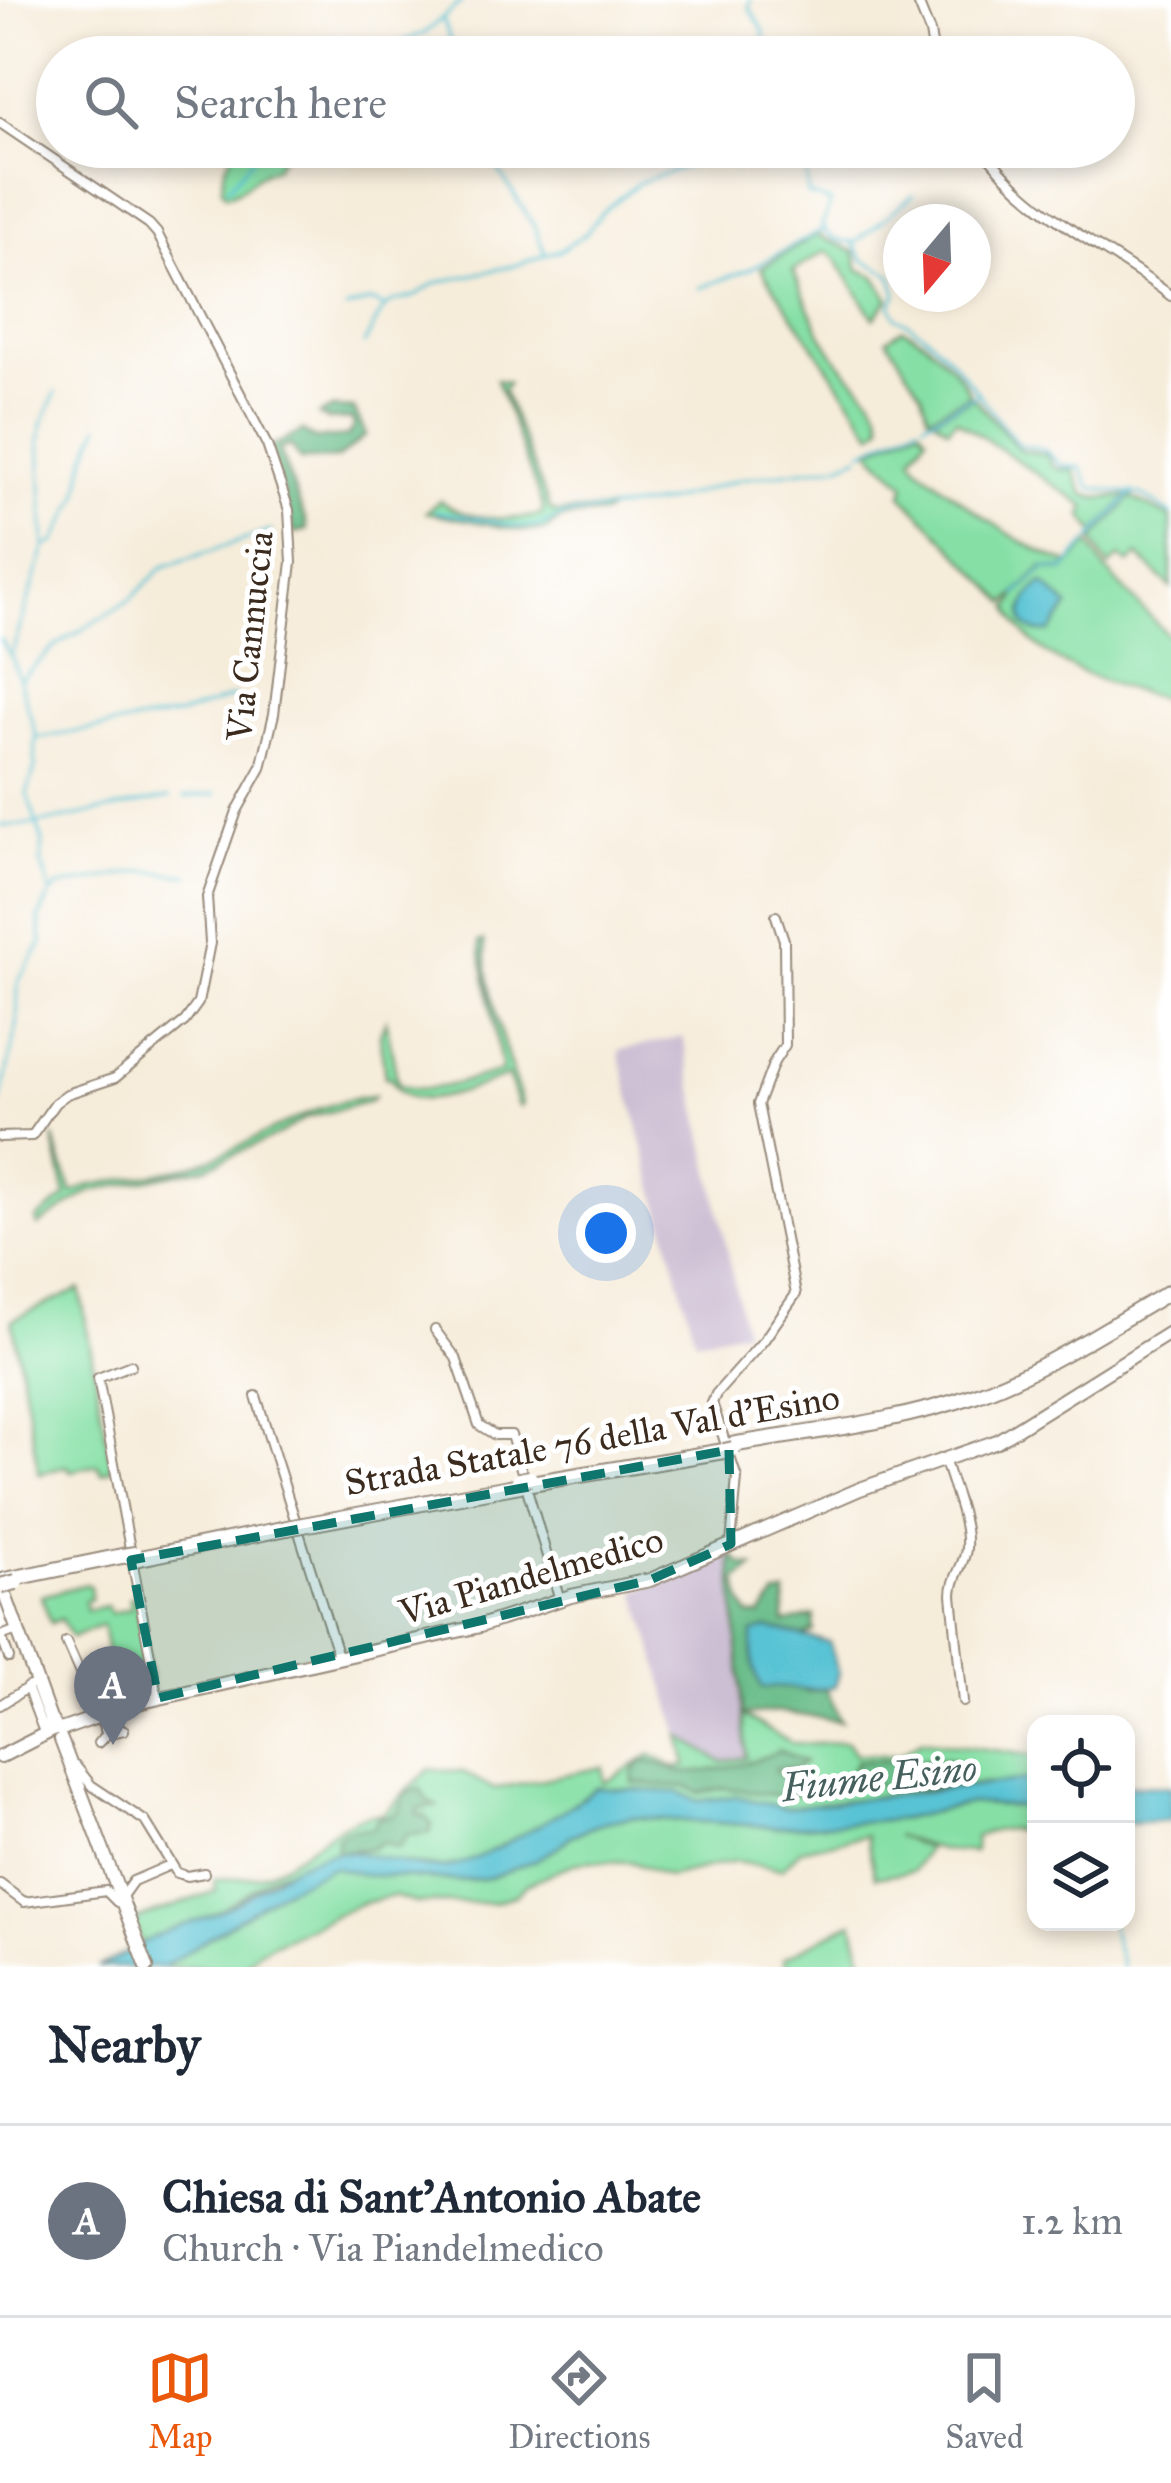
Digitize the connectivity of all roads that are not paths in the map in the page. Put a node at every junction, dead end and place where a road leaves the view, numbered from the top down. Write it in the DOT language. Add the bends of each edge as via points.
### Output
graph roads {
  1 [pos="917,0"];
  2 [pos="931,36"];
  3 [pos="0,122"];
  4 [pos="36,147"];
  5 [pos="65,168"];
  6 [pos="1002,168"];
  7 [pos="1171,296"];
  8 [pos="776,916"];
  9 [pos="0,1137"];
  10 [pos="1171,1294"];
  11 [pos="435,1330"];
  12 [pos="1171,1332"];
  13 [pos="131,1365"];
  14 [pos="256,1396"];
  15 [pos="945,1461"];
  16 [pos="731,1544"];
  17 [pos="7,1582"];
  18 [pos="560,1600"];
  19 [pos="6,1614"];
  20 [pos="17,1630"];
  21 [pos="68,1642"];
  22 [pos="9,1658"];
  23 [pos="339,1658"];
  24 [pos="31,1685"];
  25 [pos="158,1698"];
  26 [pos="963,1702"];
  27 [pos="0,1706"];
  28 [pos="98,1714"];
  29 [pos="124,1730"];
  30 [pos="53,1734"];
  31 [pos="107,1734"];
  32 [pos="98,1743"];
  33 [pos="65,1756"];
  34 [pos="0,1757"];
  35 [pos="170,1865"];
  36 [pos="204,1873"];
  37 [pos="0,1884"];
  38 [pos="123,1906"];
  39 [pos="147,1967"];
  1 -- 2 [label="street"];
  3 -- 4 [label="street, Via Cannuccia"];
  5 -- 9 [label="street, Via Cannuccia" via="158,233 267,445 289,510 292,562 274,714 261,768 207,897 210,943 198,1003 115,1078 55,1103 32,1136"];
  6 -- 7 [label="street" via="1057,224"];
  8 -- 16 [label="street" via="784,940 785,1045 758,1103 796,1294 712,1403 737,1478"];
  10 -- 17 [label="highway, Strada Statale 76 della Val d'Esino" via="1070,1358 979,1399 912,1418 525,1481"];
  11 -- 18 [label="street" via="456,1358 479,1425 511,1435"];
  12 -- 15 [label="main road, Via Piandelmedico" via="1018,1431"];
  13 -- 25 [label="street" via="98,1378"];
  14 -- 23 [label="street"];
  15 -- 16 [label="main road, Via Piandelmedico"];
  15 -- 26 [label="street" via="966,1540 952,1578"];
  16 -- 18 [label="main road, Via Piandelmedico" via="650,1580"];
  17 -- 19 [label="main road"];
  18 -- 23 [label="main road, Via Piandelmedico"];
  19 -- 20 [label="main road"];
  20 -- 22 [label="street" via="1,1636"];
  20 -- 24 [label="main road"];
  21 -- 28 [label="street"];
  23 -- 25 [label="main road, Via Piandelmedico"];
  24 -- 27 [label="street"];
  24 -- 30 [label="main road"];
  25 -- 28 [label="main road, Via Piandelmedico"];
  28 -- 30 [label="main road, Via Piandelmedico"];
  28 -- 31 [label="street"];
  29 -- 31 [label="street"];
  30 -- 33 [label="main road"];
  30 -- 34 [label="main road, Via Piandelmedico"];
  31 -- 32 [label="street"];
  33 -- 35 [label="street" via="91,1785 145,1821"];
  33 -- 38 [label="main road"];
  35 -- 36 [label="street" via="181,1876"];
  35 -- 38 [label="street" via="133,1881"];
  37 -- 38 [label="street" via="24,1902 106,1891"];
  38 -- 39 [label="main road"];
}
